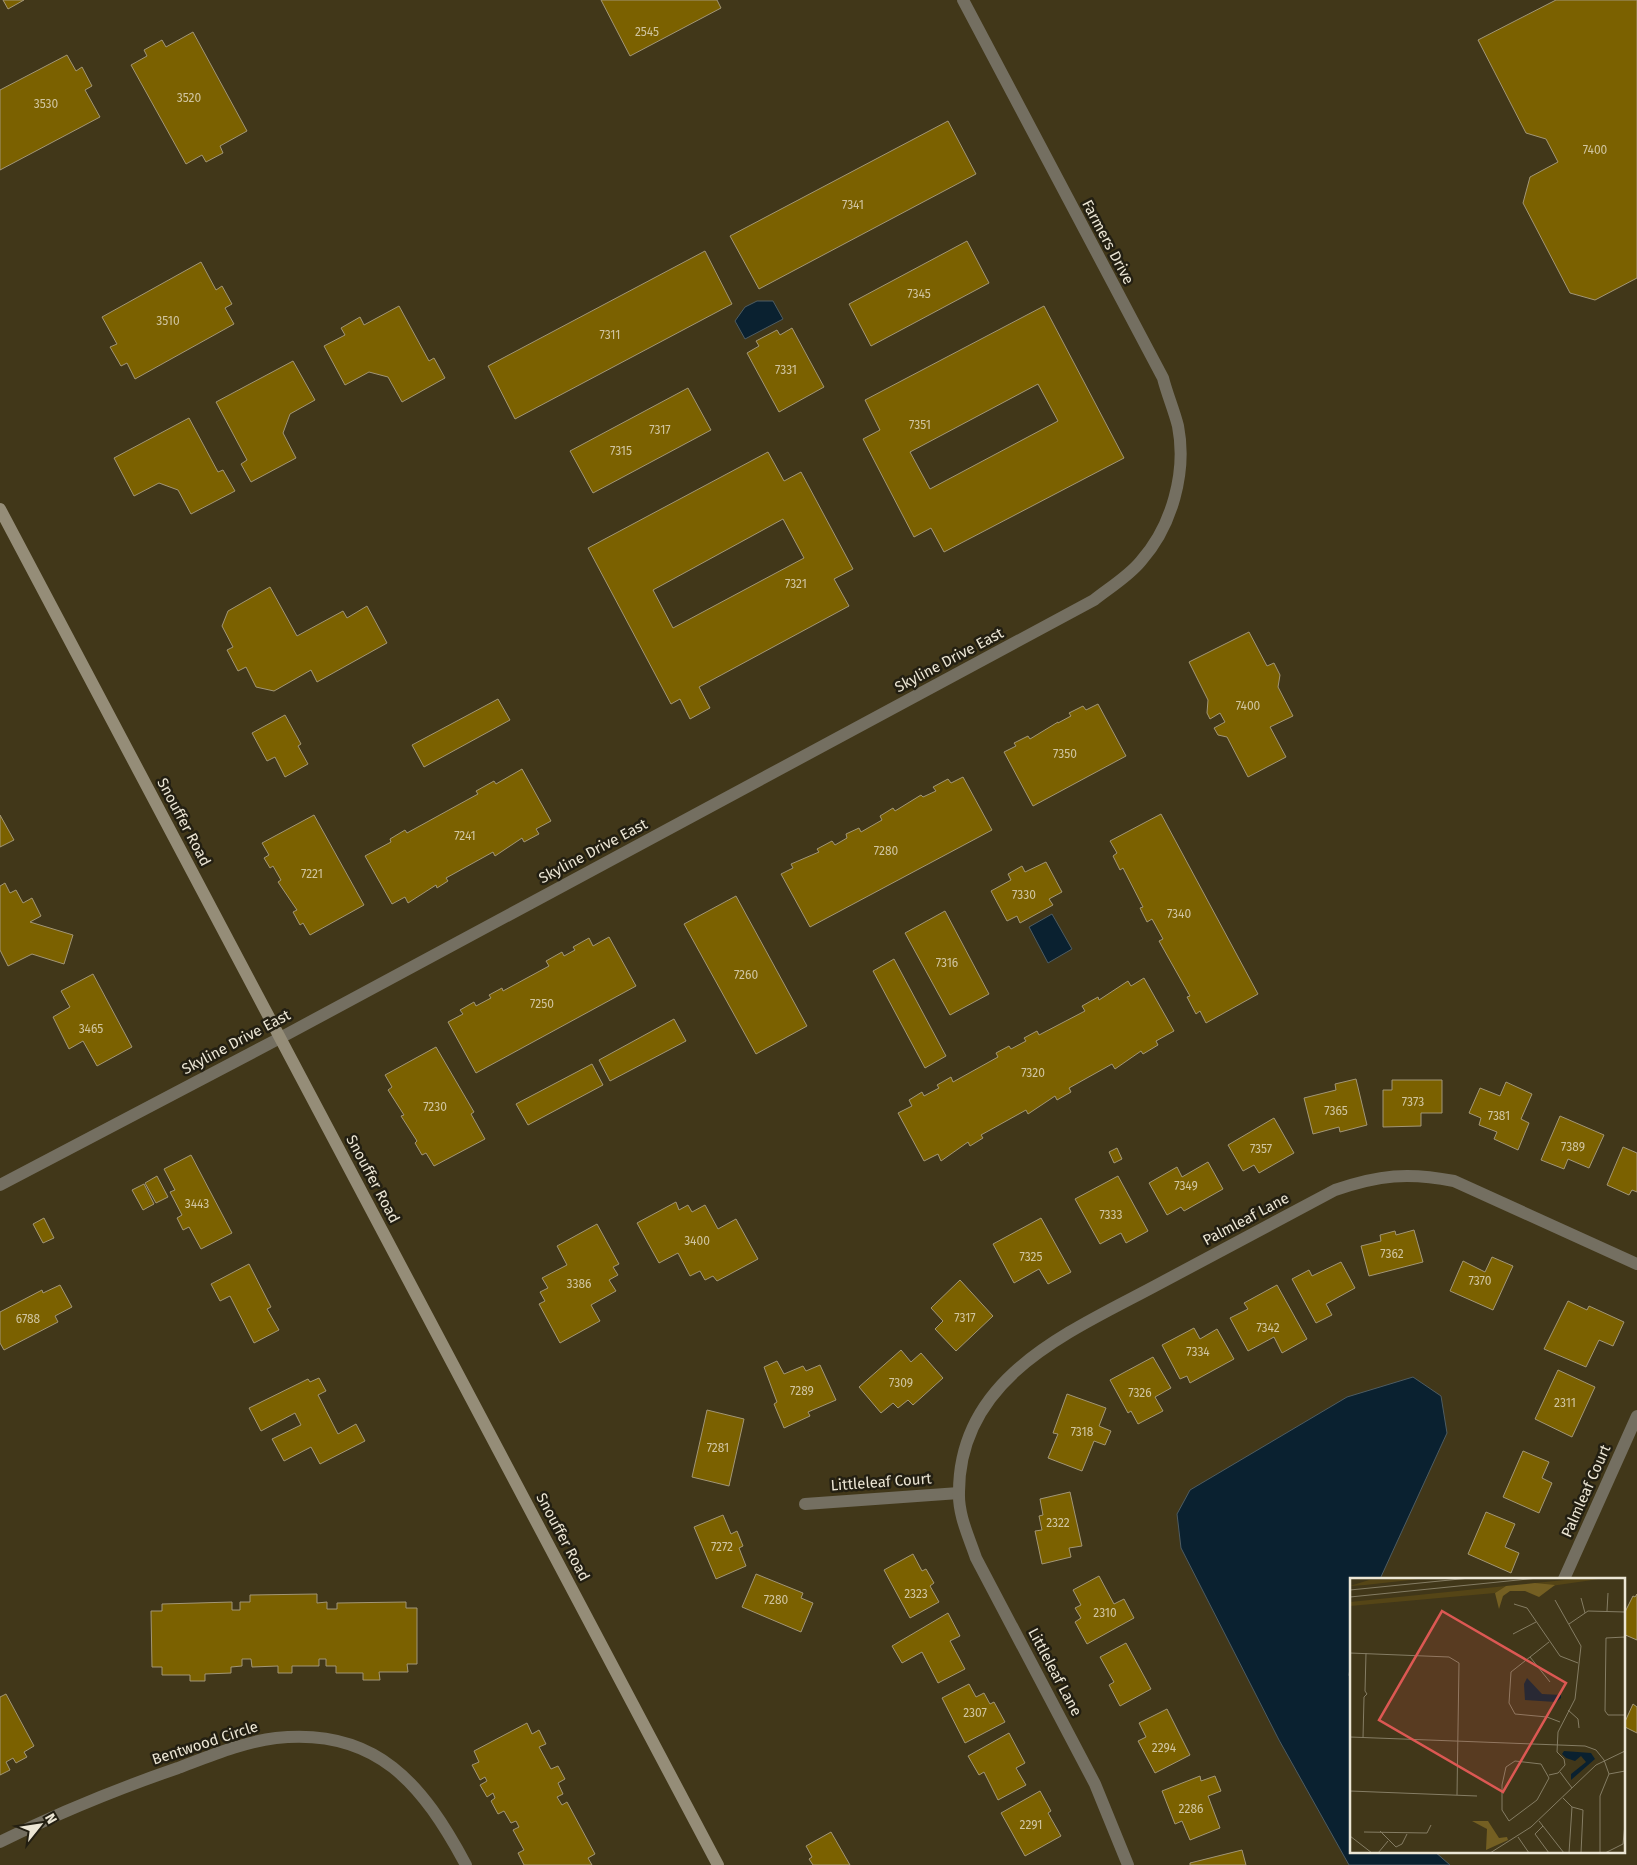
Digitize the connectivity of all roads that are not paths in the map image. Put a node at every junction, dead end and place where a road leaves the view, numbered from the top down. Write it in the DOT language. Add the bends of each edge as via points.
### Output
graph roads {
  1 [pos="963,0"];
  2 [pos="0,509"];
  3 [pos="1169,511"];
  4 [pos="280,1038"];
  5 [pos="0,1184"];
  6 [pos="1637,1264"];
  7 [pos="1637,1416"];
  8 [pos="958,1493"];
  9 [pos="805,1504"];
  10 [pos="1564,1578"];
  11 [pos="0,1842"];
  12 [pos="466,1865"];
  13 [pos="718,1865"];
  14 [pos="1128,1865"];
  1 -- 3 [label="street, Farmers Drive" via="1163,378 1178,426 1180,462 1177,488"];
  2 -- 4 [label="main road, Snouffer Road"];
  3 -- 4 [label="street, Skyline Drive East" via="1160,537 1140,563 1094,600"];
  4 -- 5 [label="street, Skyline Drive East"];
  4 -- 13 [label="main road, Snouffer Road"];
  6 -- 8 [label="street, Palmleaf Lane" via="1454,1181 1394,1175 1335,1190 1035,1354 1002,1382 970,1433 962,1460"];
  7 -- 10 [label="street, Palmleaf Court"];
  8 -- 9 [label="street, Littleleaf Court"];
  8 -- 14 [label="street, Littleleaf Lane" via="976,1558 1096,1784"];
  11 -- 12 [label="street, Bentwood Circle" via="72,1807 195,1762 248,1744 275,1738 303,1737 353,1745 392,1765 424,1797"];
}
